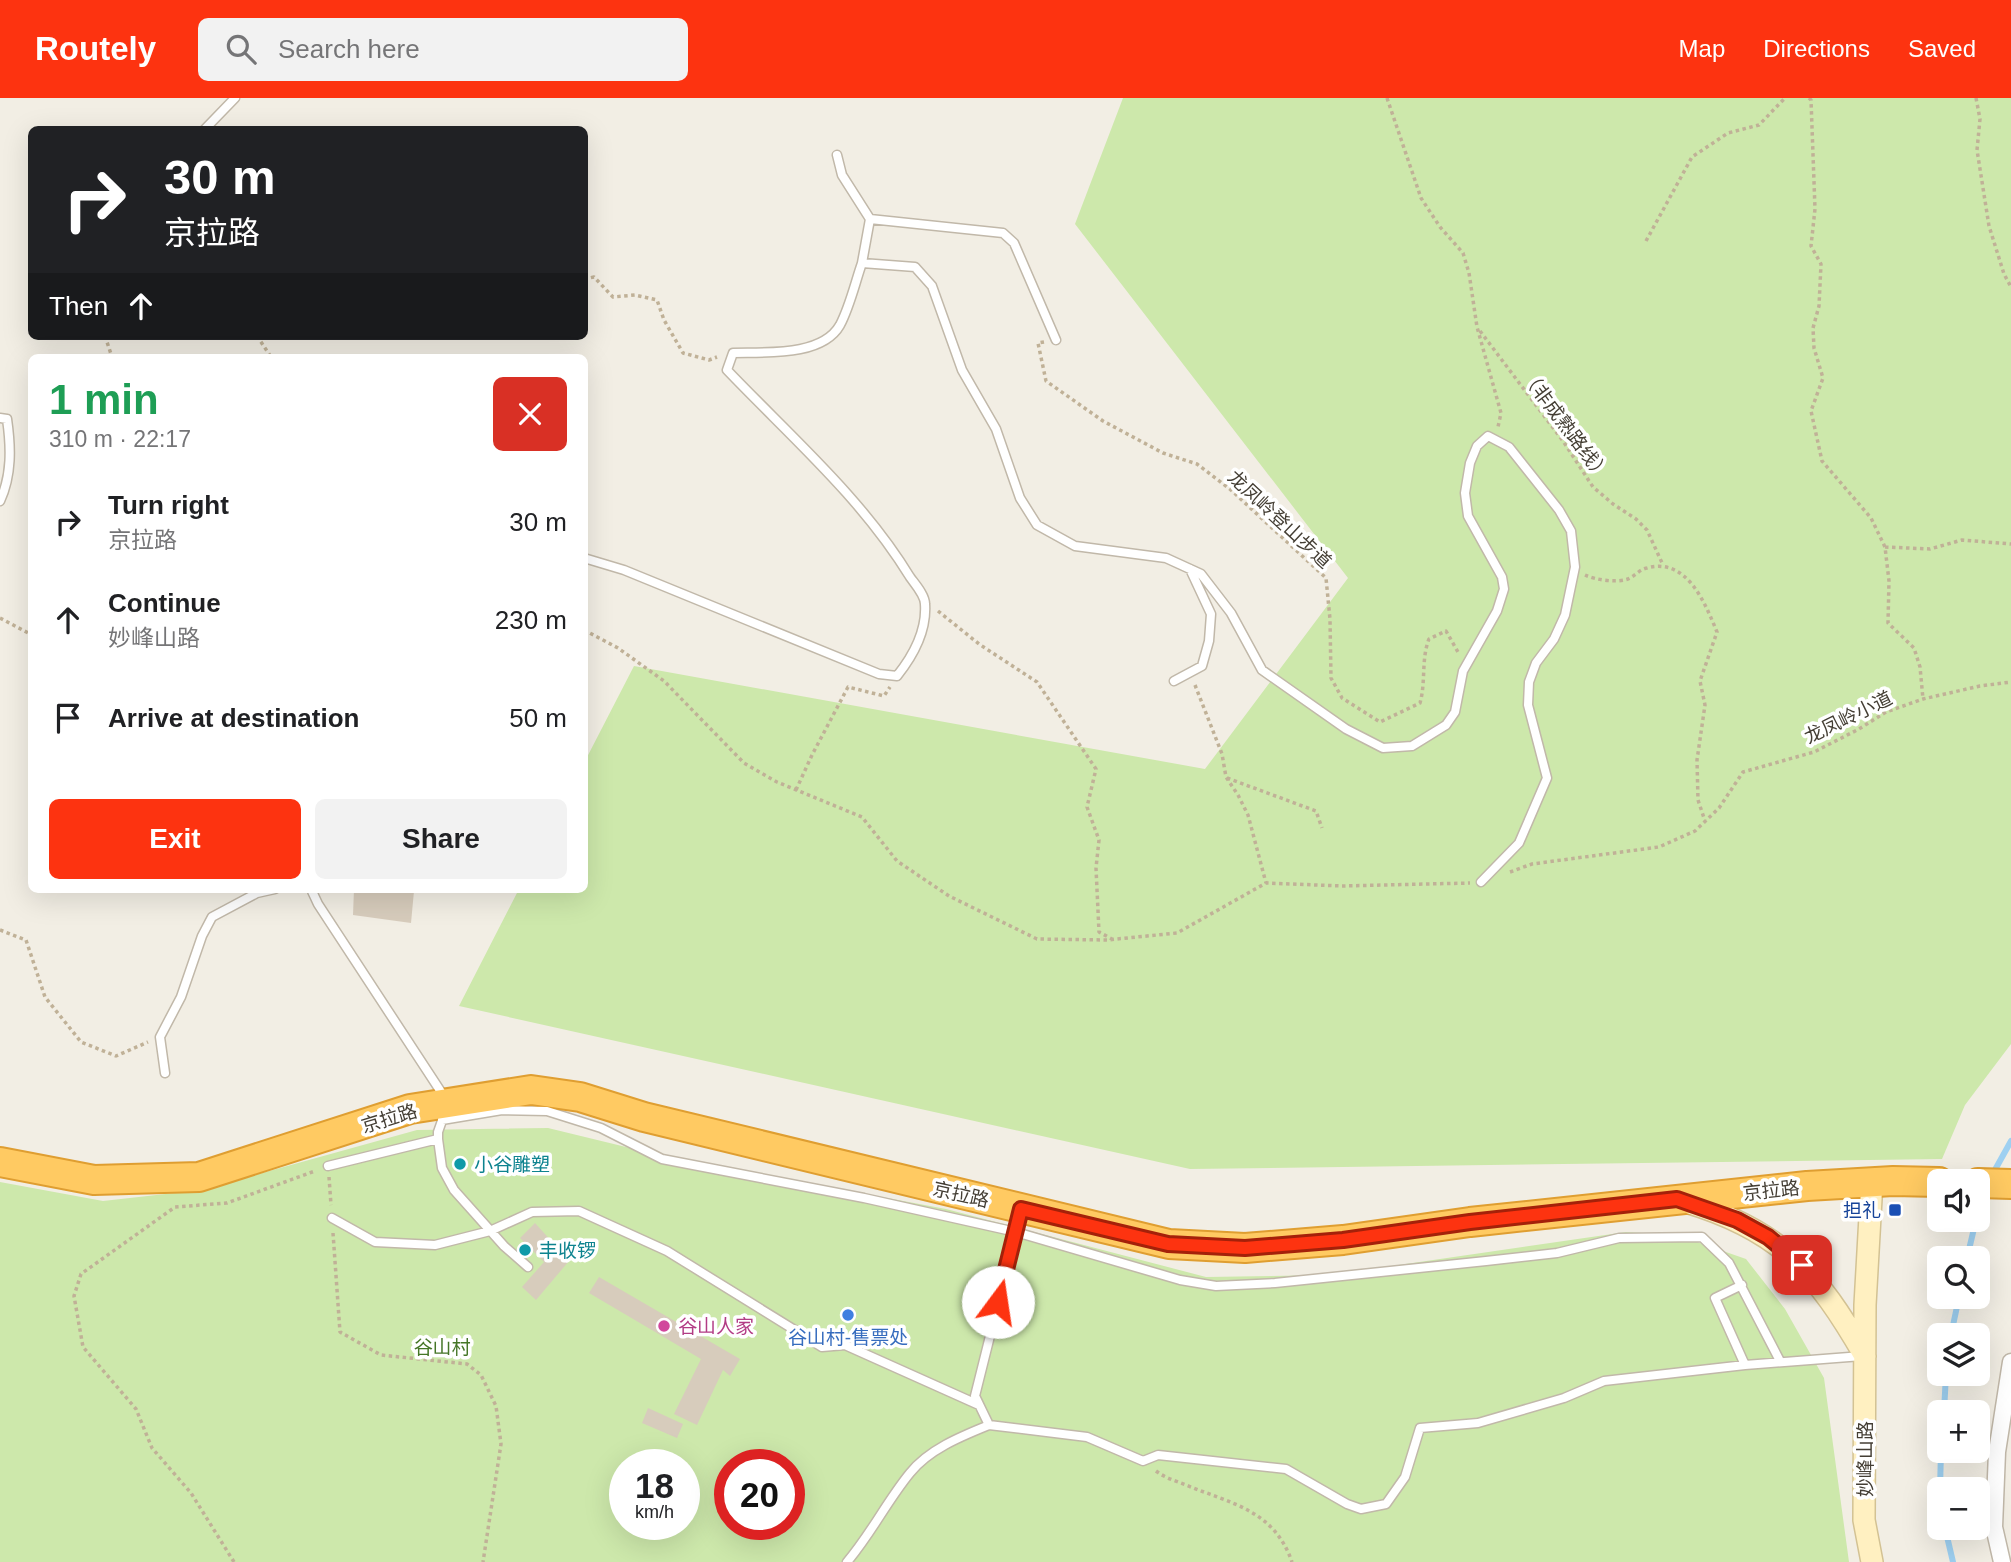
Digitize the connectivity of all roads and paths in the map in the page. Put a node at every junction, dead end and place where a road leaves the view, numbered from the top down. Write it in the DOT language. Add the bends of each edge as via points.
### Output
graph roads {
  1 [pos="236,98"];
  2 [pos="1387,98"];
  3 [pos="1785,98"];
  4 [pos="1810,98"];
  5 [pos="1976,98"];
  6 [pos="208,126"];
  7 [pos="836,155"];
  8 [pos="870,219"];
  9 [pos="1646,241"];
  10 [pos="862,263"];
  11 [pos="588,278"];
  12 [pos="2011,287"];
  13 [pos="1477,327"];
  14 [pos="1056,340"];
  15 [pos="733,353"];
  16 [pos="0,418"];
  17 [pos="10,439"];
  18 [pos="1495,439"];
  19 [pos="0,442"];
  20 [pos="0,501"];
  21 [pos="2011,544"];
  22 [pos="1885,547"];
  23 [pos="588,559"];
  24 [pos="1663,566"];
  25 [pos="1575,567"];
  26 [pos="1190,569"];
  27 [pos="926,601"];
  28 [pos="0,618"];
  29 [pos="588,632"];
  30 [pos="28,633"];
  31 [pos="1463,671"];
  32 [pos="1190,673"];
  33 [pos="897,676"];
  34 [pos="1174,681"];
  35 [pos="2011,682"];
  36 [pos="1923,699"];
  37 [pos="1226,778"];
  38 [pos="796,790"];
  39 [pos="1705,821"];
  40 [pos="1322,828"];
  41 [pos="1481,882"];
  42 [pos="1266,883"];
  43 [pos="257,893"];
  44 [pos="313,893"];
  45 [pos="0,930"];
  46 [pos="1113,940"];
  47 [pos="160,1037"];
  48 [pos="165,1073"];
  49 [pos="446,1111"];
  50 [pos="438,1139"];
  51 [pos="0,1162"];
  52 [pos="328,1166"];
  53 [pos="1883,1181"];
  54 [pos="1927,1182"];
  55 [pos="1990,1183"];
  56 [pos="2011,1184"];
  57 [pos="1677,1199"];
  58 [pos="332,1218"];
  59 [pos="1018,1220"];
  60 [pos="490,1231"];
  61 [pos="528,1267"];
  62 [pos="1742,1285"];
  63 [pos="1865,1356"];
  64 [pos="1780,1361"];
  65 [pos="2011,1362"];
  66 [pos="1745,1365"];
  67 [pos="979,1405"];
  68 [pos="989,1425"];
  69 [pos="1143,1461"];
  70 [pos="234,1562"];
  71 [pos="483,1562"];
  72 [pos="847,1562"];
  73 [pos="1292,1562"];
  74 [pos="1872,1562"];
  75 [pos="2002,1562"];
  1 -- 6 [label="lane"];
  2 -- 13 [label="path" via="1421,198 1463,253"];
  3 -- 9 [label="path" via="1759,125 1728,133 1692,157"];
  4 -- 22 [label="path" via="1815,209 1811,246 1821,264 1813,328 1823,378 1811,411 1822,461 1871,519"];
  5 -- 12 [label="path" via="1980,119 1977,150 1989,226"];
  7 -- 8 [label="lane" via="842,174"];
  8 -- 10 [label="lane"];
  8 -- 14 [label="lane" via="1003,233 1014,243"];
  10 -- 15 [label="lane" via="839,327 820,342 789,352"];
  10 -- 26 [label="lane" via="915,267 932,286 962,370 996,429 1020,498 1037,524 1075,545 1166,558"];
  11 -- 15 [label="path" via="594,277 613,297 657,300 683,354 709,360"];
  13 -- 18 [label="path" via="1501,413"];
  13 -- 24 [label="path, （非成熟路线）" via="1593,487 1647,530"];
  14 -- 31 [label="path, 龙凤岭登山步道" via="1038,343 1046,381 1103,421 1163,453 1197,464 1325,578 1331,618 1331,678 1342,698 1380,722 1420,703 1424,650 1429,639 1446,631"];
  15 -- 27 [label="lane" via="727,370 844,488"];
  16 -- 17 [label="lane" via="7,419"];
  17 -- 19 [label="lane"];
  17 -- 20 [label="lane" via="9,483"];
  18 -- 25 [label="lane" via="1509,447 1559,510 1571,531"];
  18 -- 31 [label="lane" via="1488,436 1477,446 1465,492 1468,516 1502,577 1504,589 1497,611"];
  21 -- 22 [label="path" via="1962,540 1930,549"];
  22 -- 36 [label="path" via="1888,623 1914,648"];
  23 -- 33 [label="lane" via="879,674"];
  24 -- 25 [label="path" via="1645,568 1627,579 1606,580 1588,577"];
  24 -- 39 [label="path" via="1686,576 1704,601 1717,632 1700,681 1705,705 1698,800"];
  25 -- 41 [label="lane" via="1565,615 1530,682 1528,705 1546,778 1519,843"];
  26 -- 31 [label="lane" via="1201,574 1231,614 1262,670 1346,729 1383,748 1412,746 1446,724 1455,712"];
  26 -- 32 [label="lane" via="1211,614 1202,666"];
  27 -- 33 [label="lane" via="922,632 911,659"];
  27 -- 46 [label="path" via="1037,682 1096,769 1087,807 1099,840 1099,932"];
  28 -- 30 [label="path"];
  29 -- 38 [label="path" via="664,681 744,763"];
  32 -- 34 [label="lane"];
  32 -- 37 [label="path" via="1222,754"];
  33 -- 38 [label="path" via="884,696 848,687"];
  35 -- 36 [label="path, 龙凤岭小道"];
  36 -- 39 [label="path, 龙凤岭小道" via="1885,712 1814,752 1743,772"];
  37 -- 40 [label="path" via="1316,811"];
  37 -- 42 [label="path" via="1248,815"];
  38 -- 46 [label="path" via="862,817 897,861 949,896 1037,939"];
  39 -- 41 [label="path, 龙凤岭小道" via="1695,831 1659,847 1532,864"];
  41 -- 42 [label="path"];
  42 -- 46 [label="path" via="1177,933"];
  43 -- 47 [label="lane" via="212,917"];
  44 -- 49 [label="lane"];
  45 -- 47 [label="path" via="26,940 45,997 81,1042 116,1056"];
  47 -- 48 [label="lane"];
  49 -- 50 [label="lane"];
  49 -- 51 [label="highway, 京拉路" via="410,1109 199,1177 94,1180"];
  49 -- 59 [label="highway, 京拉路" via="531,1090 580,1097"];
  50 -- 52 [label="lane"];
  50 -- 60 [label="lane" via="442,1168 454,1190"];
  52 -- 58 [label="path"];
  52 -- 70 [label="path" via="227,1203 175,1207 81,1273 74,1296 83,1347 136,1409 152,1448 191,1493"];
  53 -- 54 [label="highway, 京拉路"];
  53 -- 57 [label="highway, 京拉路"];
  53 -- 63 [label="street, 妙峰山路" via="1865,1305"];
  55 -- 56 [label="highway"];
  57 -- 59 [label="highway, 京拉路" via="1245,1248 1168,1244"];
  57 -- 63 [label="street" via="1737,1220 1791,1254 1826,1292"];
  58 -- 60 [label="lane" via="375,1242 435,1245"];
  58 -- 71 [label="path" via="340,1332 381,1355 467,1364 481,1375 496,1406 501,1444"];
  59 -- 62 [label="lane" via="1180,1280 1216,1286 1486,1262 1557,1253 1619,1238 1702,1237"];
  59 -- 67 [label="lane" via="975,1396"];
  60 -- 61 [label="lane"];
  60 -- 67 [label="lane" via="532,1212 579,1210 667,1251 822,1347 845,1345"];
  62 -- 64 [label="lane"];
  62 -- 66 [label="lane" via="1715,1298"];
  63 -- 64 [label="lane"];
  63 -- 74 [label="street, 妙峰山路" via="1864,1520"];
  64 -- 66 [label="lane"];
  65 -- 75 [label="street" via="1997,1452 1994,1527"];
  66 -- 69 [label="lane" via="1604,1381 1478,1423 1420,1428 1405,1477 1386,1504 1361,1510 1286,1469 1158,1455"];
  67 -- 68 [label="lane"];
  68 -- 69 [label="lane" via="1087,1437"];
  68 -- 72 [label="lane" via="951,1440 912,1471"];
  69 -- 73 [label="path" via="1160,1474 1260,1515 1287,1546"];
}
